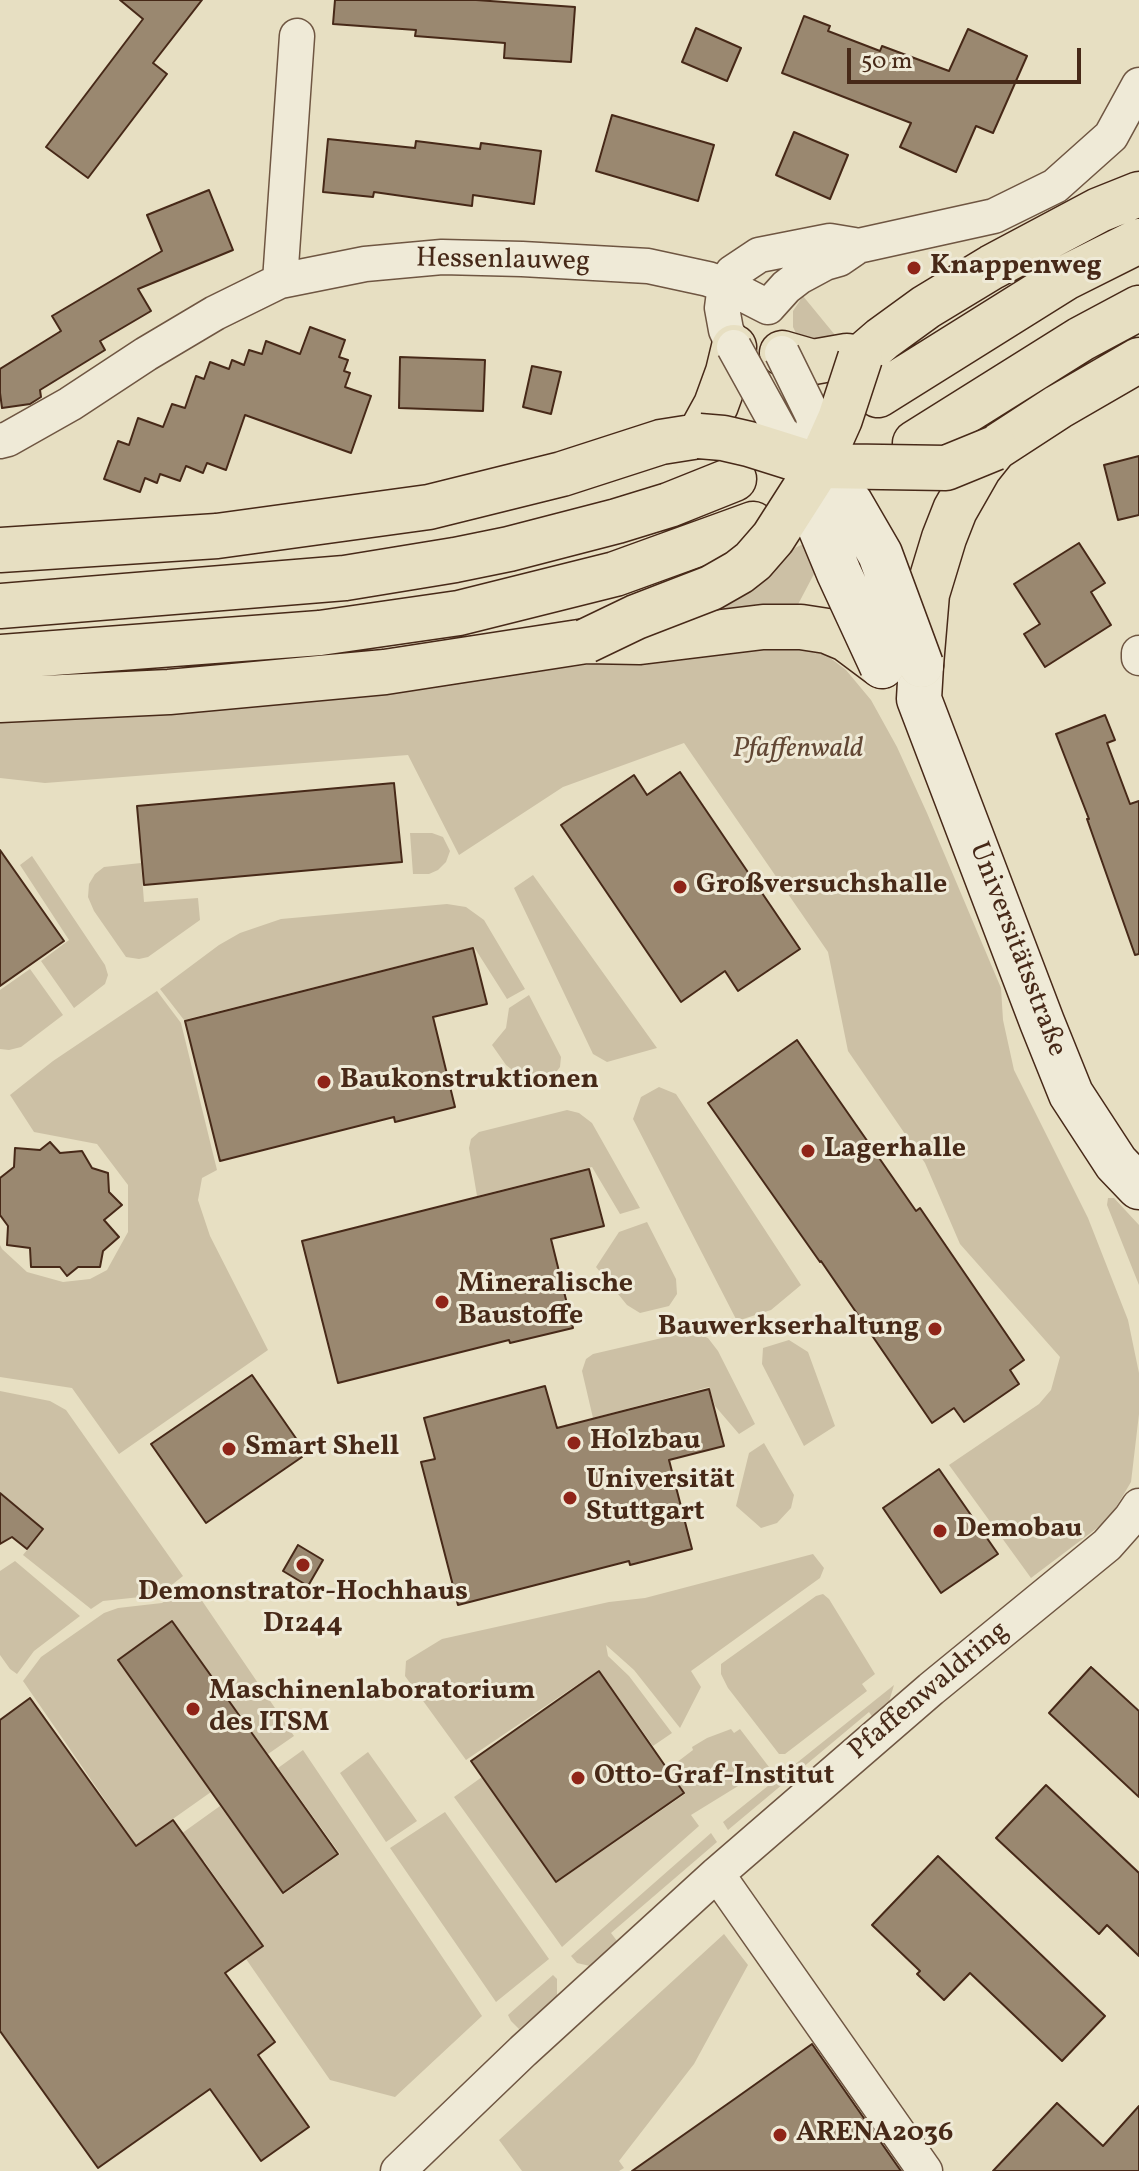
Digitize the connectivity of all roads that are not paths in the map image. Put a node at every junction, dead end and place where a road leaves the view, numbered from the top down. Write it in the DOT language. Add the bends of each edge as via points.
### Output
graph roads {
  1 [pos="297,36"];
  2 [pos="1139,85"];
  3 [pos="1139,194"];
  4 [pos="1139,241"];
  5 [pos="858,246"];
  6 [pos="280,281"];
  7 [pos="725,285"];
  8 [pos="1139,291"];
  9 [pos="1139,308"];
  10 [pos="763,333"];
  11 [pos="1081,339"];
  12 [pos="1139,360"];
  13 [pos="869,377"];
  14 [pos="699,436"];
  15 [pos="0,441"];
  16 [pos="915,443"];
  17 [pos="995,448"];
  18 [pos="819,466"];
  19 [pos="734,479"];
  20 [pos="753,524"];
  21 [pos="0,550"];
  22 [pos="0,606"];
  23 [pos="586,641"];
  24 [pos="0,657"];
  25 [pos="907,677"];
  26 [pos="0,700"];
  27 [pos="1139,1187"];
  28 [pos="1139,1506"];
  29 [pos="717,1874"];
  30 [pos="398,2171"];
  31 [pos="925,2171"];
  1 -- 6 [label="street"];
  2 -- 5 [label="street" via="1111,136 1055,186 994,216"];
  3 -- 13 [label="highway" via="1099,210 926,307 882,339"];
  4 -- 13 [label="highway"];
  5 -- 7 [label="street" via="830,241 759,255 732,273"];
  5 -- 10 [label="street" via="786,287"];
  6 -- 7 [label="street, Hessenlauweg" via="365,264 442,257 648,266"];
  6 -- 15 [label="street, Hessenlauweg" via="215,313 70,404"];
  7 -- 10 [label="street, Hessenlauweg"];
  7 -- 10 [label="street" via="726,330"];
  8 -- 11 [label="highway" via="1116,302"];
  9 -- 11 [label="highway"];
  10 -- 13 [label="highway" via="813,362 847,356"];
  10 -- 14 [label="highway" via="728,372"];
  10 -- 18 [label="street, bridge" via="813,416"];
  10 -- 18 [label="street, Universitätsstraße, bridge" via="781,432"];
  11 -- 16 [label="highway"];
  12 -- 17 [label="highway"];
  13 -- 18 [label="highway, bridge" via="840,419"];
  14 -- 18 [label="highway, bridge" via="749,444"];
  14 -- 21 [label="highway" via="429,507 217,536"];
  17 -- 18 [label="highway, bridge" via="946,468"];
  17 -- 25 [label="highway, bridge" via="973,478 944,538"];
  18 -- 23 [label="highway, bridge" via="773,538 739,572"];
  18 -- 25 [label="street, Universitätsstraße, bridge" via="851,504 880,554"];
  19 -- 22 [label="highway" via="617,521 455,560 332,579"];
  20 -- 24 [label="highway" via="615,574 459,613 320,633"];
  23 -- 25 [label="highway" via="640,642 801,627 846,639"];
  23 -- 26 [label="highway" via="385,672 169,692"];
  25 -- 27 [label="street, Universitätsstraße" via="1071,1094 1116,1163"];
  28 -- 29 [label="street, Pfaffenwaldring" via="1107,1545"];
  29 -- 30 [label="street, Pfaffenwaldring"];
  29 -- 31 [label="street"];
}
